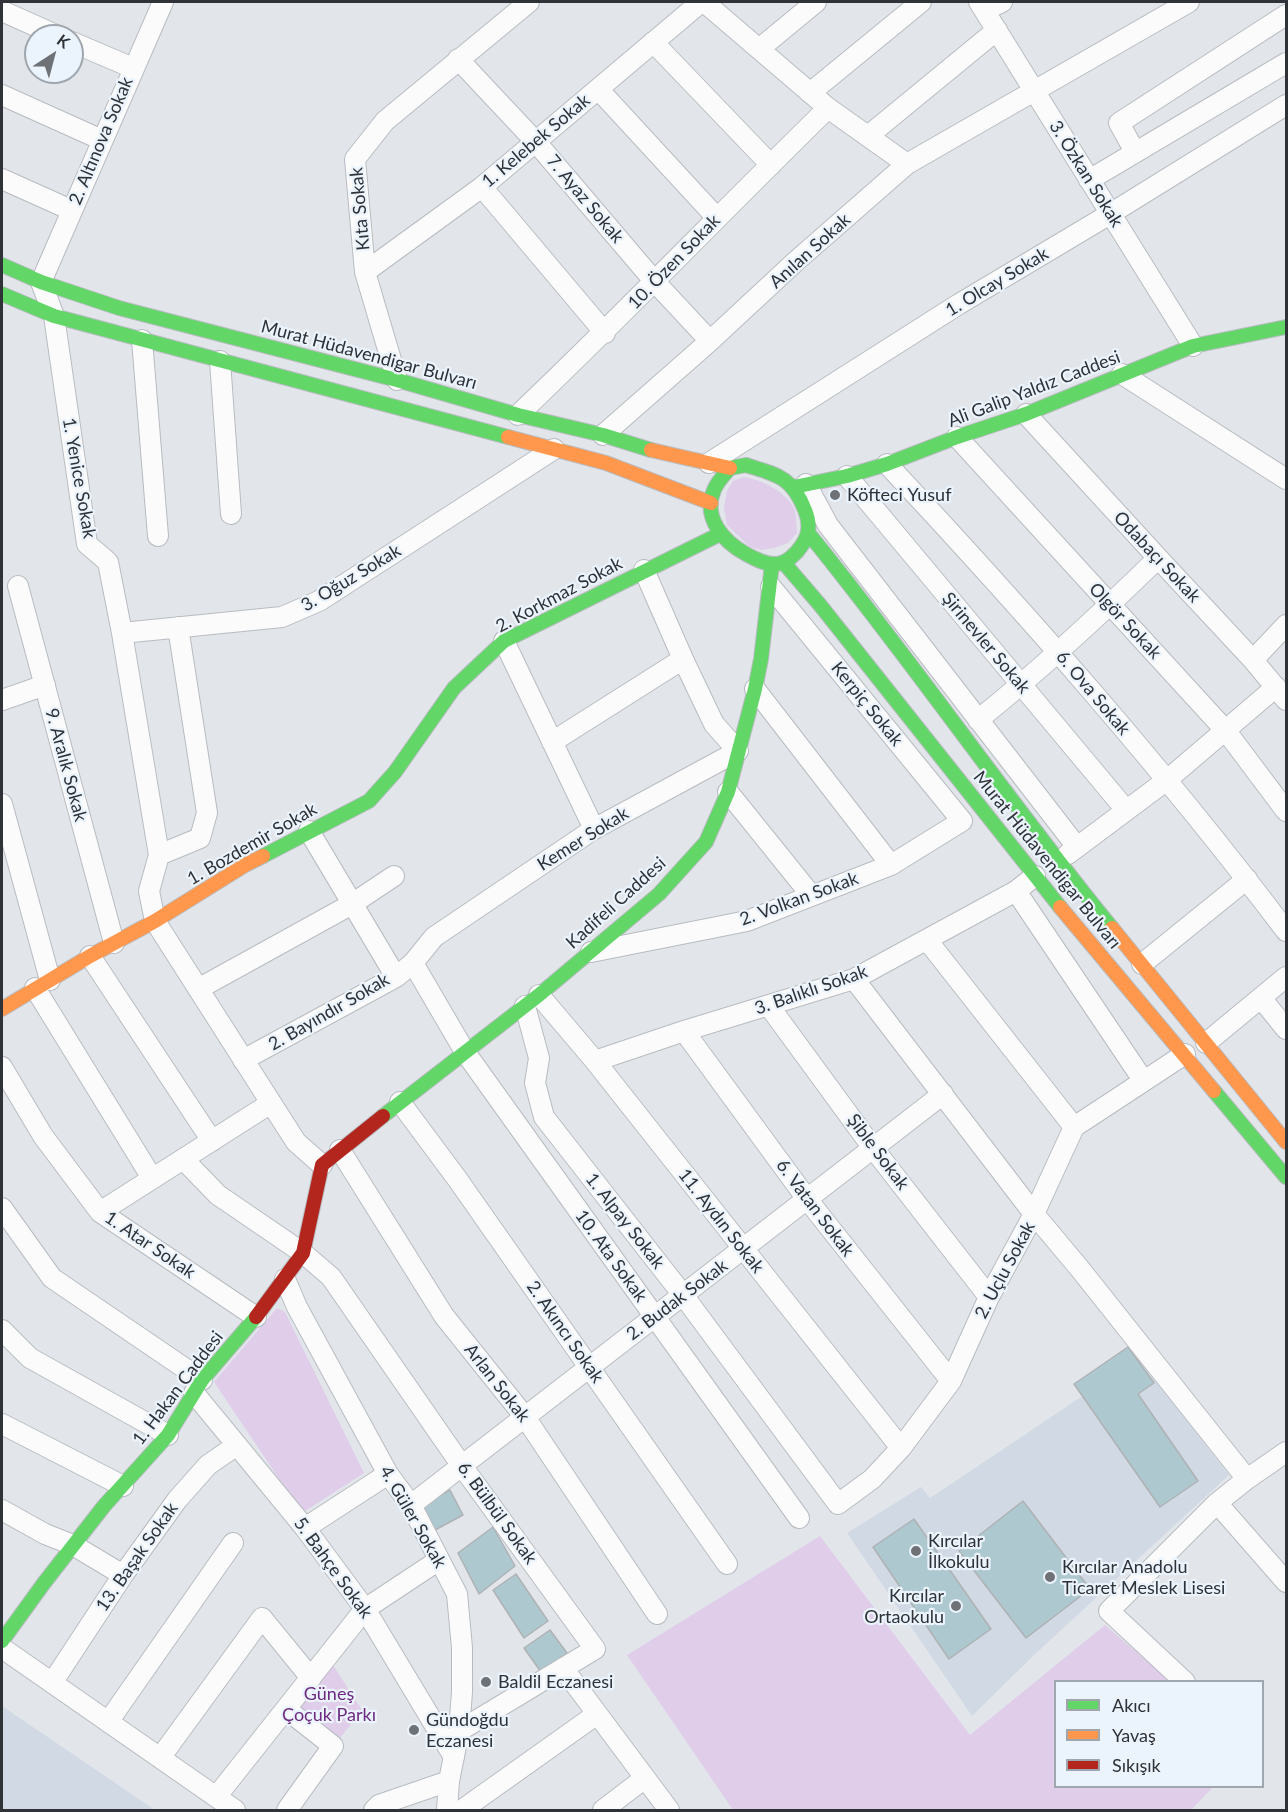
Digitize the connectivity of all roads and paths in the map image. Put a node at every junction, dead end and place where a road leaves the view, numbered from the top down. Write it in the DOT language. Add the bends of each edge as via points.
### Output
graph roads {
  1 [pos="163,2"];
  2 [pos="529,2"];
  3 [pos="702,2"];
  4 [pos="816,2"];
  5 [pos="921,2"];
  6 [pos="1190,2"];
  7 [pos="989,4"];
  8 [pos="2,11"];
  9 [pos="1287,15"];
  10 [pos="31,24"];
  11 [pos="997,30"];
  12 [pos="653,42"];
  13 [pos="84,47"];
  14 [pos="759,49"];
  15 [pos="458,59"];
  16 [pos="1287,63"];
  17 [pos="133,68"];
  18 [pos="598,89"];
  19 [pos="1034,90"];
  20 [pos="810,93"];
  21 [pos="2,95"];
  22 [pos="1287,105"];
  23 [pos="828,108"];
  24 [pos="868,136"];
  25 [pos="102,140"];
  26 [pos="536,141"];
  27 [pos="1135,152"];
  28 [pos="907,164"];
  29 [pos="771,165"];
  30 [pos="2,179"];
  31 [pos="1089,180"];
  32 [pos="482,187"];
  33 [pos="71,210"];
  34 [pos="1110,214"];
  35 [pos="717,218"];
  36 [pos="2,265"];
  37 [pos="365,272"];
  38 [pos="41,282"];
  39 [pos="655,282"];
  40 [pos="2,294"];
  41 [pos="54,316"];
  42 [pos="1287,327"];
  43 [pos="605,333"];
  44 [pos="142,339"];
  45 [pos="710,341"];
  46 [pos="1192,346"];
  47 [pos="220,361"];
  48 [pos="1122,374"];
  49 [pos="397,380"];
  50 [pos="1026,414"];
  51 [pos="518,415"];
  52 [pos="603,435"];
  53 [pos="957,437"];
  54 [pos="554,449"];
  55 [pos="710,463"];
  56 [pos="887,464"];
  57 [pos="730,468"];
  58 [pos="847,476"];
  59 [pos="1287,479"];
  60 [pos="800,486"];
  61 [pos="711,503"];
  62 [pos="231,514"];
  63 [pos="720,534"];
  64 [pos="809,534"];
  65 [pos="158,536"];
  66 [pos="1158,558"];
  67 [pos="778,563"];
  68 [pos="644,570"];
  69 [pos="18,586"];
  70 [pos="771,586"];
  71 [pos="1110,605"];
  72 [pos="1287,625"];
  73 [pos="178,627"];
  74 [pos="122,633"];
  75 [pos="504,641"];
  76 [pos="1058,652"];
  77 [pos="683,659"];
  78 [pos="1253,660"];
  79 [pos="45,685"];
  80 [pos="1021,685"];
  81 [pos="755,689"];
  82 [pos="1281,694"];
  83 [pos="2,700"];
  84 [pos="978,720"];
  85 [pos="1226,731"];
  86 [pos="552,742"];
  87 [pos="738,751"];
  88 [pos="1167,780"];
  89 [pos="728,792"];
  90 [pos="369,801"];
  91 [pos="2,804"];
  92 [pos="1126,810"];
  93 [pos="1287,811"];
  94 [pos="962,821"];
  95 [pos="594,829"];
  96 [pos="309,831"];
  97 [pos="1077,847"];
  98 [pos="159,855"];
  99 [pos="1058,862"];
  100 [pos="891,864"];
  101 [pos="394,876"];
  102 [pos="1035,876"];
  103 [pos="1247,879"];
  104 [pos="1016,891"];
  105 [pos="812,895"];
  106 [pos="352,904"];
  107 [pos="155,921"];
  108 [pos="1287,931"];
  109 [pos="927,940"];
  110 [pos="114,943"];
  111 [pos="588,953"];
  112 [pos="90,956"];
  113 [pos="413,963"];
  114 [pos="1142,964"];
  115 [pos="396,977"];
  116 [pos="1287,977"];
  117 [pos="854,979"];
  118 [pos="42,984"];
  119 [pos="198,989"];
  120 [pos="1261,998"];
  121 [pos="532,1001"];
  122 [pos="769,1006"];
  123 [pos="2,1007"];
  124 [pos="1287,1029"];
  125 [pos="684,1031"];
  126 [pos="1206,1043"];
  127 [pos="465,1052"];
  128 [pos="1185,1054"];
  129 [pos="243,1060"];
  130 [pos="595,1061"];
  131 [pos="2,1067"];
  132 [pos="1143,1080"];
  133 [pos="943,1094"];
  134 [pos="400,1102"];
  135 [pos="271,1103"];
  136 [pos="1074,1127"];
  137 [pos="212,1141"];
  138 [pos="1287,1142"];
  139 [pos="873,1148"];
  140 [pos="339,1150"];
  141 [pos="183,1159"];
  142 [pos="322,1165"];
  143 [pos="1287,1177"];
  144 [pos="152,1178"];
  145 [pos="807,1199"];
  146 [pos="2,1208"];
  147 [pos="100,1212"];
  148 [pos="1035,1214"];
  149 [pos="743,1250"];
  150 [pos="303,1253"];
  151 [pos="285,1279"];
  152 [pos="683,1295"];
  153 [pos="989,1297"];
  154 [pos="256,1317"];
  155 [pos="654,1317"];
  156 [pos="2,1330"];
  157 [pos="590,1367"];
  158 [pos="951,1381"];
  159 [pos="198,1387"];
  160 [pos="525,1417"];
  161 [pos="2,1424"];
  162 [pos="168,1435"];
  163 [pos="237,1445"];
  164 [pos="901,1448"];
  165 [pos="1287,1452"];
  166 [pos="462,1466"];
  167 [pos="388,1474"];
  168 [pos="1247,1479"];
  169 [pos="123,1485"];
  170 [pos="1217,1503"];
  171 [pos="838,1504"];
  172 [pos="411,1505"];
  173 [pos="2,1510"];
  174 [pos="799,1518"];
  175 [pos="305,1528"];
  176 [pos="233,1543"];
  177 [pos="73,1545"];
  178 [pos="439,1560"];
  179 [pos="727,1564"];
  180 [pos="123,1575"];
  181 [pos="1287,1582"];
  182 [pos="365,1609"];
  183 [pos="657,1614"];
  184 [pos="8,1618"];
  185 [pos="2,1641"];
  186 [pos="2,1648"];
  187 [pos="563,1668"];
  188 [pos="311,1678"];
  189 [pos="1183,1680"];
  190 [pos="52,1683"];
  191 [pos="286,1709"];
  192 [pos="597,1714"];
  193 [pos="108,1722"];
  194 [pos="459,1731"];
  195 [pos="454,1757"];
  196 [pos="160,1758"];
  197 [pos="645,1778"];
  198 [pos="449,1781"];
  199 [pos="216,1797"];
  200 [pos="235,1810"];
  201 [pos="287,1810"];
  202 [pos="374,1810"];
  203 [pos="447,1810"];
  204 [pos="462,1810"];
  205 [pos="603,1810"];
  206 [pos="669,1810"];
  1 -- 17 [label="street, 2. Altınova Sokak"];
  2 -- 15 [label="street, Kıta Sokak"];
  3 -- 12 [label="street, 1. Kelebek Sokak"];
  3 -- 14 [label="street"];
  4 -- 14 [label="street"];
  5 -- 20 [label="street"];
  6 -- 19 [label="street, Anılan Sokak"];
  7 -- 11 [label="street, 3. Özkan Sokak"];
  8 -- 10 [label="street"];
  9 -- 27 [label="street" via="1119,123"];
  11 -- 19 [label="street, 3. Özkan Sokak"];
  11 -- 24 [label="street"];
  12 -- 18 [label="street, 1. Kelebek Sokak"];
  12 -- 29 [label="street"];
  13 -- 17 [label="street"];
  14 -- 20 [label="street"];
  15 -- 26 [label="street, 7. Ayaz Sokak"];
  15 -- 37 [label="street, Kıta Sokak" via="385,121 355,159"];
  16 -- 27 [label="street"];
  17 -- 25 [label="street, 2. Altınova Sokak"];
  18 -- 26 [label="street, 1. Kelebek Sokak"];
  18 -- 35 [label="street"];
  19 -- 28 [label="street, Anılan Sokak"];
  19 -- 31 [label="street, 3. Özkan Sokak"];
  20 -- 23 [label="street"];
  21 -- 25 [label="street"];
  22 -- 34 [label="street, 1. Olcay Sokak"];
  23 -- 24 [label="street"];
  23 -- 29 [label="street, 10. Özen Sokak"];
  24 -- 28 [label="street"];
  25 -- 33 [label="street, 2. Altınova Sokak"];
  26 -- 32 [label="street, 1. Kelebek Sokak"];
  26 -- 39 [label="street, 7. Ayaz Sokak"];
  27 -- 31 [label="street"];
  28 -- 45 [label="street, Anılan Sokak"];
  29 -- 35 [label="street, 10. Özen Sokak"];
  30 -- 33 [label="street"];
  31 -- 34 [label="street, 3. Özkan Sokak"];
  32 -- 37 [label="street, 1. Kelebek Sokak"];
  32 -- 43 [label="street"];
  33 -- 38 [label="street, 2. Altınova Sokak"];
  34 -- 46 [label="street, 3. Özkan Sokak"];
  34 -- 55 [label="street, 1. Olcay Sokak" via="959,304"];
  35 -- 39 [label="street, 10. Özen Sokak"];
  36 -- 38 [label="main road, Murat Hüdavendigar Bulvarı"];
  37 -- 49 [label="street, Kıta Sokak"];
  38 -- 41 [label="street, 1. Yenice Sokak"];
  38 -- 49 [label="main road, Murat Hüdavendigar Bulvarı" via="119,308"];
  39 -- 43 [label="street, 10. Özen Sokak"];
  39 -- 45 [label="street, 7. Ayaz Sokak"];
  40 -- 41 [label="main road"];
  41 -- 44 [label="main road"];
  41 -- 74 [label="street, 1. Yenice Sokak" via="87,544 108,562"];
  42 -- 46 [label="main road, Ali Galip Yaldız Caddesi"];
  43 -- 51 [label="street, 10. Özen Sokak"];
  44 -- 47 [label="main road"];
  44 -- 65 [label="street"];
  45 -- 52 [label="street, Anılan Sokak"];
  46 -- 48 [label="main road, Ali Galip Yaldız Caddesi"];
  47 -- 54 [label="main road"];
  47 -- 62 [label="street"];
  48 -- 50 [label="main road, Ali Galip Yaldız Caddesi"];
  48 -- 59 [label="street"];
  49 -- 51 [label="main road, Murat Hüdavendigar Bulvarı"];
  50 -- 53 [label="main road, Ali Galip Yaldız Caddesi"];
  50 -- 66 [label="street, Odabaçı Sokak"];
  51 -- 52 [label="main road, Murat Hüdavendigar Bulvarı"];
  52 -- 55 [label="main road, Murat Hüdavendigar Bulvarı"];
  53 -- 56 [label="main road, Ali Galip Yaldız Caddesi"];
  53 -- 71 [label="street, Olgör Sokak"];
  54 -- 61 [label="main road" via="606,463"];
  54 -- 73 [label="street, 3. Oğuz Sokak" via="319,601 282,617"];
  55 -- 57 [label="main road, Murat Hüdavendigar Bulvarı"];
  56 -- 58 [label="main road, Ali Galip Yaldız Caddesi"];
  56 -- 76 [label="street, 6. Ova Sokak"];
  57 -- 60 [label="main road" via="746,465"];
  57 -- 61 [label="main road" via="716,485"];
  58 -- 60 [label="main road, Ali Galip Yaldız Caddesi"];
  58 -- 80 [label="street, Şirinevler Sokak"];
  60 -- 64 [label="main road"];
  60 -- 84 [label="street"];
  61 -- 63 [label="main road"];
  63 -- 67 [label="main road" via="750,556"];
  63 -- 68 [label="main road, 2. Korkmaz Sokak"];
  64 -- 67 [label="main road" via="801,550"];
  64 -- 99 [label="main road, Murat Hüdavendigar Bulvarı"];
  66 -- 71 [label="street"];
  66 -- 78 [label="street, Odabaçı Sokak"];
  67 -- 70 [label="main road, Kadifeli Caddesi"];
  67 -- 102 [label="main road, Murat Hüdavendigar Bulvarı" via="820,605"];
  68 -- 75 [label="main road, 2. Korkmaz Sokak"];
  68 -- 77 [label="street"];
  69 -- 79 [label="street, 9. Aralık Sokak"];
  70 -- 81 [label="main road, Kadifeli Caddesi"];
  70 -- 94 [label="street, Kerpiç Sokak"];
  71 -- 76 [label="street"];
  71 -- 85 [label="street, Olgör Sokak"];
  72 -- 78 [label="street"];
  73 -- 74 [label="street, 3. Oğuz Sokak"];
  73 -- 98 [label="street" via="207,813 200,838"];
  74 -- 98 [label="street, 1. Yenice Sokak"];
  75 -- 86 [label="street"];
  75 -- 90 [label="main road, 2. Korkmaz Sokak" via="454,688 395,772"];
  76 -- 80 [label="street"];
  76 -- 88 [label="street, 6. Ova Sokak"];
  77 -- 86 [label="street"];
  77 -- 87 [label="street" via="714,724"];
  78 -- 82 [label="street, Odabaçı Sokak"];
  79 -- 83 [label="street"];
  79 -- 110 [label="street, 9. Aralık Sokak"];
  80 -- 84 [label="street"];
  80 -- 92 [label="street, Şirinevler Sokak"];
  81 -- 87 [label="main road, Kadifeli Caddesi"];
  81 -- 100 [label="street"];
  82 -- 85 [label="street"];
  84 -- 97 [label="street"];
  85 -- 88 [label="street"];
  85 -- 93 [label="street, Olgör Sokak"];
  86 -- 95 [label="street"];
  87 -- 89 [label="main road, Kadifeli Caddesi"];
  87 -- 95 [label="street, Kemer Sokak"];
  88 -- 92 [label="street"];
  88 -- 103 [label="street, 6. Ova Sokak"];
  89 -- 105 [label="street"];
  89 -- 111 [label="main road, Kadifeli Caddesi" via="706,842 659,894"];
  90 -- 96 [label="main road, 1. Bozdemir Sokak"];
  91 -- 118 [label="street"];
  92 -- 97 [label="street"];
  94 -- 100 [label="street, 2. Volkan Sokak"];
  95 -- 113 [label="street, Kemer Sokak" via="434,937"];
  96 -- 106 [label="street, 2. Bayındır Sokak"];
  96 -- 107 [label="main road, 1. Bozdemir Sokak"];
  97 -- 99 [label="street"];
  98 -- 107 [label="street" via="149,891"];
  99 -- 114 [label="main road, Murat Hüdavendigar Bulvarı"];
  100 -- 105 [label="street, 2. Volkan Sokak"];
  101 -- 106 [label="street"];
  102 -- 104 [label="street, 3. Balıklı Sokak"];
  102 -- 128 [label="main road, Murat Hüdavendigar Bulvarı"];
  103 -- 108 [label="street, 6. Ova Sokak"];
  103 -- 114 [label="street"];
  104 -- 109 [label="street, 3. Balıklı Sokak"];
  104 -- 132 [label="street"];
  105 -- 111 [label="street, 2. Volkan Sokak" via="747,921"];
  106 -- 115 [label="street, 2. Bayındır Sokak"];
  106 -- 119 [label="street"];
  107 -- 110 [label="main road, 1. Bozdemir Sokak"];
  107 -- 119 [label="street"];
  109 -- 117 [label="street, 3. Balıklı Sokak"];
  109 -- 136 [label="street"];
  110 -- 112 [label="main road, 1. Bozdemir Sokak"];
  111 -- 121 [label="main road, Kadifeli Caddesi"];
  112 -- 118 [label="main road, 1. Bozdemir Sokak"];
  112 -- 137 [label="street"];
  113 -- 115 [label="street, Kemer Sokak"];
  113 -- 127 [label="street, 10. Ata Sokak"];
  114 -- 126 [label="main road, Murat Hüdavendigar Bulvarı"];
  115 -- 129 [label="street, 2. Bayındır Sokak"];
  116 -- 120 [label="street"];
  117 -- 122 [label="street, 3. Balıklı Sokak"];
  117 -- 133 [label="street"];
  118 -- 123 [label="main road, 1. Bozdemir Sokak"];
  118 -- 144 [label="street"];
  119 -- 129 [label="street"];
  120 -- 124 [label="street"];
  120 -- 126 [label="street"];
  121 -- 127 [label="main road, Kadifeli Caddesi"];
  121 -- 130 [label="street, 11. Aydın Sokak"];
  121 -- 152 [label="street, 1. Alpay Sokak" via="539,1058 535,1083 544,1117"];
  122 -- 125 [label="street, 3. Balıklı Sokak"];
  122 -- 139 [label="street, Şible Sokak"];
  125 -- 130 [label="street, 3. Balıklı Sokak"];
  125 -- 145 [label="street, 6. Vatan Sokak"];
  126 -- 138 [label="main road, Murat Hüdavendigar Bulvarı"];
  127 -- 134 [label="main road, Kadifeli Caddesi"];
  127 -- 155 [label="street, 10. Ata Sokak"];
  128 -- 132 [label="street"];
  128 -- 143 [label="main road, Murat Hüdavendigar Bulvarı"];
  129 -- 135 [label="street"];
  130 -- 149 [label="street, 11. Aydın Sokak"];
  131 -- 147 [label="street, 1. Atar Sokak" via="43,1136"];
  132 -- 136 [label="street"];
  133 -- 139 [label="street, 2. Budak Sokak"];
  133 -- 148 [label="street"];
  134 -- 140 [label="main road, Kadifeli Caddesi"];
  134 -- 157 [label="street, 2. Akıncı Sokak"];
  135 -- 137 [label="street"];
  135 -- 142 [label="street" via="296,1142"];
  136 -- 148 [label="street, 2. Uçlu Sokak"];
  137 -- 141 [label="street"];
  139 -- 145 [label="street, 2. Budak Sokak"];
  139 -- 153 [label="street, Şible Sokak"];
  140 -- 142 [label="main road, Kadifeli Caddesi"];
  140 -- 160 [label="street, Arlan Sokak" via="444,1316"];
  141 -- 144 [label="street"];
  141 -- 150 [label="street, 6. Bülbül Sokak" via="218,1195"];
  142 -- 150 [label="main road, 1. Hakan Caddesi"];
  144 -- 147 [label="street"];
  145 -- 149 [label="street, 2. Budak Sokak"];
  145 -- 158 [label="street, 6. Vatan Sokak"];
  146 -- 159 [label="street, 5. Bahçe Sokak" via="52,1278"];
  147 -- 154 [label="street, 1. Atar Sokak"];
  148 -- 153 [label="street, 2. Uçlu Sokak"];
  148 -- 168 [label="street"];
  149 -- 152 [label="street, 2. Budak Sokak"];
  149 -- 164 [label="street, 11. Aydın Sokak"];
  150 -- 151 [label="main road, 1. Hakan Caddesi"];
  150 -- 166 [label="street, 6. Bülbül Sokak" via="331,1277"];
  151 -- 154 [label="main road, 1. Hakan Caddesi"];
  151 -- 167 [label="street, 4. Güler Sokak"];
  152 -- 155 [label="street, 2. Budak Sokak"];
  152 -- 171 [label="street, 1. Alpay Sokak"];
  153 -- 158 [label="street, 2. Uçlu Sokak"];
  154 -- 159 [label="main road, 1. Hakan Caddesi"];
  155 -- 157 [label="street, 2. Budak Sokak"];
  155 -- 174 [label="street, 10. Ata Sokak"];
  156 -- 162 [label="street" via="30,1359"];
  157 -- 160 [label="street, 2. Budak Sokak"];
  157 -- 179 [label="street, 2. Akıncı Sokak"];
  158 -- 164 [label="street, 2. Uçlu Sokak"];
  159 -- 162 [label="main road, 1. Hakan Caddesi"];
  159 -- 163 [label="street, 5. Bahçe Sokak"];
  160 -- 166 [label="street, 2. Budak Sokak"];
  160 -- 183 [label="street, Arlan Sokak"];
  161 -- 169 [label="street"];
  162 -- 169 [label="main road, 1. Hakan Caddesi"];
  163 -- 175 [label="street, 5. Bahçe Sokak"];
  163 -- 180 [label="street, 13. Başak Sokak" via="208,1465 177,1500"];
  164 -- 171 [label="street, 2. Uçlu Sokak" via="872,1479"];
  165 -- 168 [label="street"];
  166 -- 172 [label="street, 2. Budak Sokak"];
  166 -- 187 [label="street, 6. Bülbül Sokak" via="595,1648"];
  167 -- 172 [label="street, 4. Güler Sokak"];
  167 -- 175 [label="street"];
  168 -- 170 [label="street"];
  169 -- 177 [label="main road, 1. Hakan Caddesi"];
  170 -- 181 [label="street"];
  170 -- 189 [label="street" via="1109,1611"];
  172 -- 178 [label="street, 4. Güler Sokak"];
  173 -- 177 [label="street"];
  175 -- 182 [label="street, 5. Bahçe Sokak"];
  176 -- 193 [label="street"];
  177 -- 180 [label="street"];
  177 -- 184 [label="main road, 1. Hakan Caddesi"];
  178 -- 182 [label="street"];
  178 -- 194 [label="street, 4. Güler Sokak" via="457,1594 462,1648"];
  180 -- 190 [label="street, 13. Başak Sokak"];
  182 -- 188 [label="street"];
  182 -- 195 [label="street, 5. Bahçe Sokak"];
  184 -- 185 [label="main road, 1. Hakan Caddesi"];
  186 -- 190 [label="street"];
  187 -- 192 [label="street"];
  187 -- 194 [label="street, 6. Bülbül Sokak"];
  188 -- 191 [label="street"];
  188 -- 196 [label="street" via="262,1618"];
  190 -- 193 [label="street"];
  191 -- 199 [label="street"];
  191 -- 201 [label="street" via="333,1746"];
  192 -- 197 [label="street"];
  192 -- 204 [label="street"];
  193 -- 196 [label="street"];
  194 -- 195 [label="street, 4. Güler Sokak"];
  195 -- 198 [label="street, 4. Güler Sokak"];
  196 -- 199 [label="street"];
  197 -- 205 [label="street"];
  197 -- 206 [label="street"];
  198 -- 202 [label="street"];
  198 -- 203 [label="street, 4. Güler Sokak"];
  199 -- 200 [label="street"];
}
